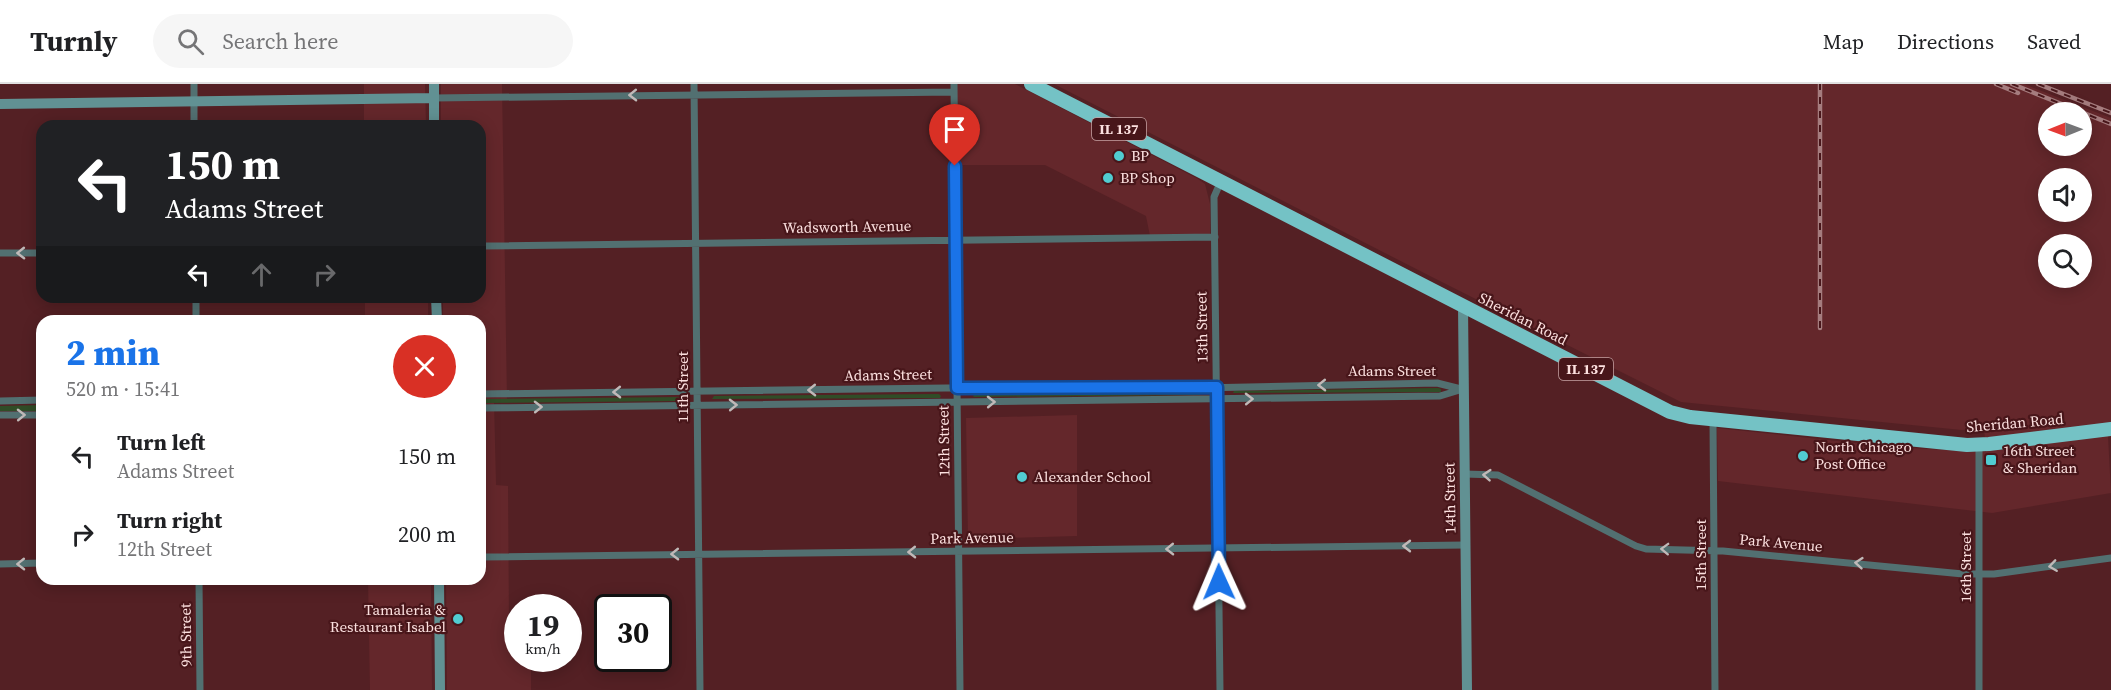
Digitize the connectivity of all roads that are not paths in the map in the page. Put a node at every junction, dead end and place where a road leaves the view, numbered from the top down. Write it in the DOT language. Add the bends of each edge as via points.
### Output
graph roads {
  1 [pos="194,84"];
  2 [pos="434,84"];
  3 [pos="694,84"];
  4 [pos="1031,84"];
  5 [pos="954,88"];
  6 [pos="694,94"];
  7 [pos="434,98"];
  8 [pos="194,101"];
  9 [pos="0,104"];
  10 [pos="194,120"];
  11 [pos="434,120"];
  12 [pos="1221,181"];
  13 [pos="1215,237"];
  14 [pos="956,240"];
  15 [pos="695,243"];
  16 [pos="486,246"];
  17 [pos="0,253"];
  18 [pos="36,253"];
  19 [pos="1462,306"];
  20 [pos="1217,387"];
  21 [pos="957,388"];
  22 [pos="1463,389"];
  23 [pos="697,391"];
  24 [pos="486,394"];
  25 [pos="1217,399"];
  26 [pos="36,400"];
  27 [pos="0,401"];
  28 [pos="957,402"];
  29 [pos="697,405"];
  30 [pos="486,408"];
  31 [pos="0,415"];
  32 [pos="36,415"];
  33 [pos="1713,420"];
  34 [pos="2111,429"];
  35 [pos="1979,445"];
  36 [pos="1464,474"];
  37 [pos="1465,545"];
  38 [pos="1218,548"];
  39 [pos="1714,550"];
  40 [pos="958,551"];
  41 [pos="699,554"];
  42 [pos="486,557"];
  43 [pos="2111,558"];
  44 [pos="36,563"];
  45 [pos="0,564"];
  46 [pos="1979,574"];
  47 [pos="199,585"];
  48 [pos="439,585"];
  49 [pos="200,690"];
  50 [pos="440,690"];
  51 [pos="700,690"];
  52 [pos="960,690"];
  53 [pos="1220,690"];
  54 [pos="1467,690"];
  55 [pos="1715,690"];
  56 [pos="1978,690"];
  1 -- 8 [label="street"];
  2 -- 7 [label="street"];
  3 -- 6 [label="street, 11th Street"];
  4 -- 12 [label="highway, Sheridan Road / IL 137"];
  5 -- 6 [label="street"];
  5 -- 14 [label="street, 12th Street"];
  6 -- 7 [label="street, one-way"];
  6 -- 15 [label="street, 11th Street"];
  7 -- 8 [label="street"];
  7 -- 11 [label="street"];
  8 -- 9 [label="street"];
  8 -- 10 [label="street"];
  12 -- 13 [label="street, 13th Street" via="1214,197"];
  12 -- 19 [label="highway, Sheridan Road / IL 137"];
  13 -- 14 [label="street, Wadsworth Avenue"];
  13 -- 20 [label="street, 13th Street"];
  14 -- 15 [label="street, Wadsworth Avenue"];
  14 -- 21 [label="street, 12th Street"];
  15 -- 16 [label="street, Wadsworth Avenue"];
  15 -- 23 [label="street, 11th Street"];
  18 -- 17 [label="street, one-way"];
  19 -- 22 [label="street, 14th Street"];
  19 -- 33 [label="highway, Sheridan Road / IL 137" via="1670,412"];
  20 -- 21 [label="street, Adams Street"];
  22 -- 20 [label="street, Adams Street, one-way" via="1437,383"];
  20 -- 25 [label="street, 13th Street"];
  21 -- 23 [label="street, Adams Street, one-way"];
  21 -- 28 [label="street, 12th Street"];
  25 -- 22 [label="street, Adams Street, one-way" via="1440,396"];
  22 -- 36 [label="street, 14th Street"];
  23 -- 24 [label="street, Adams Street, one-way"];
  23 -- 29 [label="street, 11th Street"];
  28 -- 25 [label="street, Adams Street, one-way"];
  25 -- 38 [label="street, 13th Street"];
  26 -- 27 [label="street"];
  29 -- 28 [label="street, Adams Street, one-way"];
  28 -- 40 [label="street, 12th Street"];
  30 -- 29 [label="street, Adams Street, one-way"];
  29 -- 41 [label="street, 11th Street"];
  31 -- 32 [label="street, one-way"];
  33 -- 35 [label="highway, Sheridan Road / IL 137"];
  33 -- 39 [label="street, 15th Street"];
  34 -- 35 [label="highway, Sheridan Road / IL 137"];
  35 -- 46 [label="street, 16th Street"];
  36 -- 37 [label="street, 14th Street"];
  39 -- 36 [label="street, Park Avenue, one-way" via="1636,546 1498,475"];
  37 -- 38 [label="street, Park Avenue, one-way"];
  37 -- 54 [label="street, 14th Street"];
  38 -- 40 [label="street, Park Avenue, one-way"];
  38 -- 53 [label="street, 13th Street"];
  46 -- 39 [label="street, Park Avenue, one-way"];
  39 -- 55 [label="street, 15th Street"];
  40 -- 41 [label="street, Park Avenue, one-way"];
  40 -- 52 [label="street, 12th Street"];
  41 -- 42 [label="street, Park Avenue, one-way"];
  41 -- 51 [label="street, 11th Street"];
  43 -- 46 [label="street, Park Avenue, one-way"];
  44 -- 45 [label="street, one-way"];
  46 -- 56 [label="street, 16th Street"];
  47 -- 49 [label="street, 9th Street"];
  48 -- 50 [label="street"];
}
